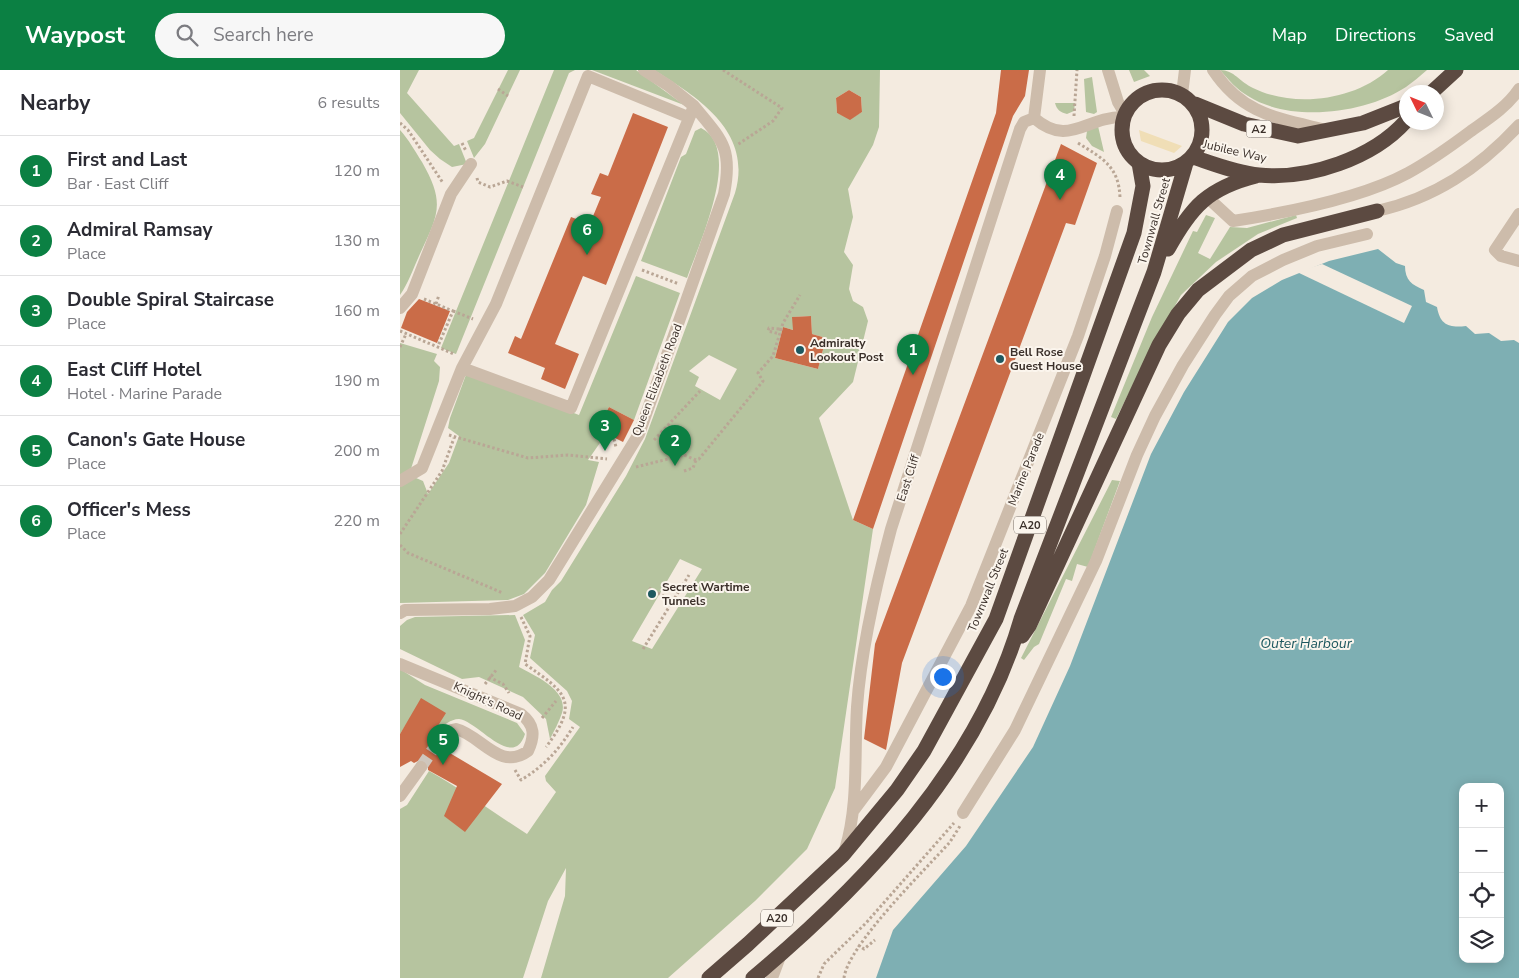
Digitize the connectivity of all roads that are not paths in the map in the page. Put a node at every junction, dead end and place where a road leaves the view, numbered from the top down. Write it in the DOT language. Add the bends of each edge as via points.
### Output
graph roads {
  1 [pos="644,70"];
  2 [pos="1040,70"];
  3 [pos="1108,70"];
  4 [pos="1184,70"];
  5 [pos="1213,70"];
  6 [pos="1456,70"];
  7 [pos="1440,85"];
  8 [pos="1519,89"];
  9 [pos="1182,94"];
  10 [pos="1194,104"];
  11 [pos="1399,109"];
  12 [pos="691,112"];
  13 [pos="1124,115"];
  14 [pos="1034,118"];
  15 [pos="1519,125"];
  16 [pos="1399,127"];
  17 [pos="1327,130"];
  18 [pos="1189,160"];
  19 [pos="1139,163"];
  20 [pos="471,164"];
  21 [pos="1260,175"];
  22 [pos="1207,197"];
  23 [pos="1117,211"];
  24 [pos="1377,211"];
  25 [pos="1519,214"];
  26 [pos="1367,234"];
  27 [pos="1105,256"];
  28 [pos="1519,261"];
  29 [pos="1125,262"];
  30 [pos="1154,272"];
  31 [pos="400,308"];
  32 [pos="1078,336"];
  33 [pos="1097,339"];
  34 [pos="462,368"];
  35 [pos="400,480"];
  36 [pos="400,613"];
  37 [pos="1013,649"];
  38 [pos="400,664"];
  39 [pos="436,745"];
  40 [pos="421,767"];
  41 [pos="400,796"];
  42 [pos="854,810"];
  43 [pos="963,814"];
  44 [pos="843,855"];
  45 [pos="781,954"];
  46 [pos="709,978"];
  47 [pos="753,978"];
  48 [pos="772,978"];
  1 -- 12 [label="street, Queen Elizabeth Road" via="669,86"];
  2 -- 14 [label="street"];
  3 -- 13 [label="street"];
  4 -- 9 [label="street"];
  5 -- 17 [label="street" via="1234,96 1255,110"];
  6 -- 7 [label="highway"];
  8 -- 22 [label="street" via="1500,110 1452,146 1406,174 1359,192 1262,217 1233,221 1224,218"];
  9 -- 10 [label="highway"];
  9 -- 13 [label="highway" via="1170,90 1146,92 1136,98"];
  10 -- 17 [label="highway, A2" via="1275,133 1298,136"];
  10 -- 18 [label="highway" via="1203,125 1202,136"];
  11 -- 17 [label="highway, A2" via="1363,123"];
  12 -- 34 [label="street" via="588,76 496,304"];
  12 -- 34 [label="street" via="571,408"];
  12 -- 36 [label="street, Queen Elizabeth Road" via="718,136 729,168 724,194 639,434 549,580 532,597 515,606 405,610"];
  13 -- 14 [label="street" via="1073,130 1054,132"];
  13 -- 19 [label="highway" via="1122,136 1125,146"];
  14 -- 42 [label="street, East Cliff" via="1024,122 1020,129 874,591 857,705"];
  15 -- 24 [label="street" via="1494,152 1462,176 1408,202"];
  16 -- 21 [label="highway, Jubilee Way" via="1370,150 1336,165 1307,172"];
  18 -- 19 [label="highway" via="1167,170"];
  18 -- 21 [label="highway, Jubilee Way"];
  18 -- 30 [label="highway, Townwall Street / A20"];
  19 -- 29 [label="highway, Townwall Street / A20" via="1143,186 1140,209"];
  20 -- 31 [label="street" via="451,194 412,294"];
  21 -- 22 [label="highway" via="1232,182"];
  22 -- 30 [label="highway" via="1184,220"];
  23 -- 27 [label="street, Marine Parade"];
  24 -- 37 [label="highway" via="1283,235 1251,250 1198,290 1178,314 1159,345 1029,626"];
  25 -- 28 [label="street" via="1494,250 1501,256"];
  26 -- 43 [label="street" via="1317,246 1252,276 1229,296 1215,315 1155,416 1096,560 1019,721"];
  27 -- 29 [label="street"];
  27 -- 32 [label="street, Marine Parade"];
  29 -- 33 [label="highway, Townwall Street / A20"];
  30 -- 37 [label="highway, Townwall Street / A20" via="1021,619"];
  32 -- 33 [label="street"];
  32 -- 42 [label="street, Marine Parade" via="971,606 886,767"];
  33 -- 44 [label="highway, Townwall Street / A20" via="996,618 924,750 897,790"];
  34 -- 35 [label="street" via="422,468"];
  37 -- 45 [label="highway, Townwall Street / A20" via="982,714 936,787 899,836 847,892"];
  38 -- 39 [label="street, Knight's Road" via="526,718 534,738 528,751 520,756 502,756 456,729 448,731"];
  40 -- 41 [label="street"];
  42 -- 44 [label="street, East Cliff"];
  44 -- 46 [label="highway, Townwall Street / A20"];
  45 -- 47 [label="highway, Townwall Street / A20"];
  45 -- 48 [label="street"];
}
